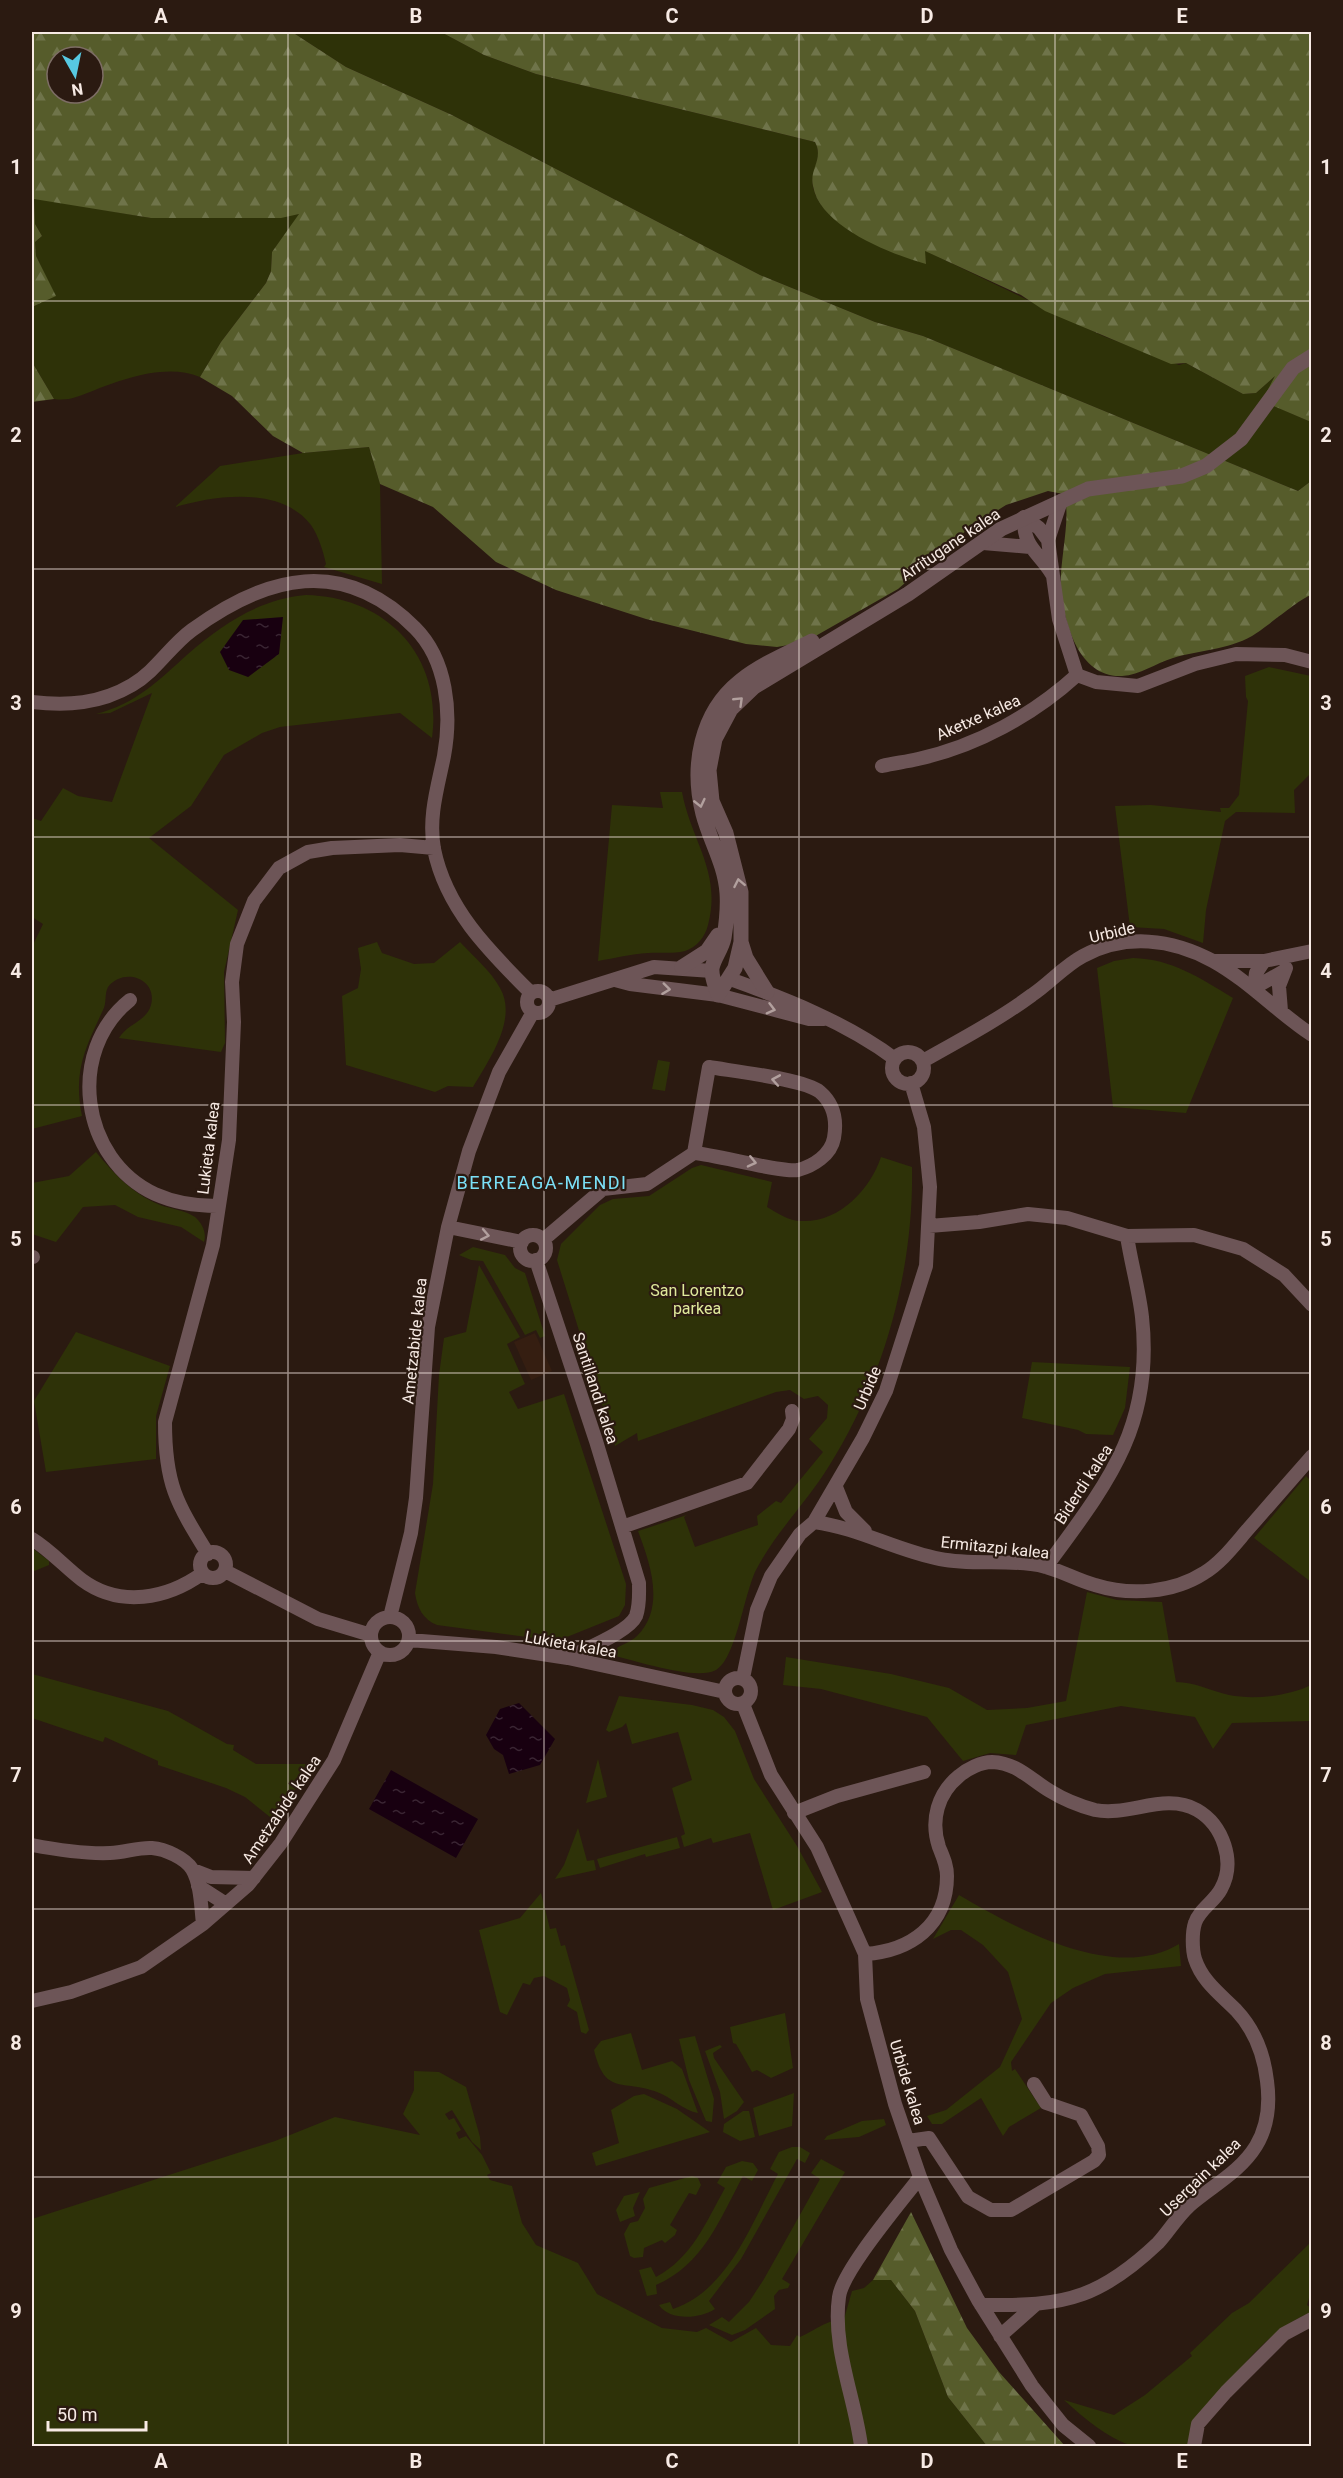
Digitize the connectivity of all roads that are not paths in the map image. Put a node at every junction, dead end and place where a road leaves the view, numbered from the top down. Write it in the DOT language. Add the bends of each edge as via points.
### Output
graph roads {
  1 [pos="1311,356"];
  2 [pos="1061,501"];
  3 [pos="1024,518"];
  4 [pos="1048,540"];
  5 [pos="983,543"];
  6 [pos="1030,547"];
  7 [pos="1054,576"];
  8 [pos="878,611"];
  9 [pos="1311,662"];
  10 [pos="1077,675"];
  11 [pos="32,702"];
  12 [pos="882,766"];
  13 [pos="432,829"];
  14 [pos="400,845"];
  15 [pos="434,848"];
  16 [pos="725,921"];
  17 [pos="741,942"];
  18 [pos="1311,951"];
  19 [pos="1296,955"];
  20 [pos="1213,961"];
  21 [pos="1264,961"];
  22 [pos="682,968"];
  23 [pos="712,971"];
  24 [pos="1284,971"];
  25 [pos="730,979"];
  26 [pos="615,980"];
  27 [pos="1254,988"];
  28 [pos="767,992"];
  29 [pos="531,993"];
  30 [pos="718,995"];
  31 [pos="130,1000"];
  32 [pos="549,1000"];
  33 [pos="1281,1011"];
  34 [pos="533,1012"];
  35 [pos="824,1019"];
  36 [pos="1311,1035"];
  37 [pos="895,1059"];
  38 [pos="923,1061"];
  39 [pos="911,1083"];
  40 [pos="694,1153"];
  41 [pos="217,1206"];
  42 [pos="929,1226"];
  43 [pos="447,1227"];
  44 [pos="1127,1236"];
  45 [pos="543,1240"];
  46 [pos="522,1242"];
  47 [pos="536,1260"];
  48 [pos="1311,1305"];
  49 [pos="792,1411"];
  50 [pos="1311,1456"];
  51 [pos="837,1487"];
  52 [pos="825,1506"];
  53 [pos="846,1512"];
  54 [pos="814,1522"];
  55 [pos="834,1525"];
  56 [pos="622,1527"];
  57 [pos="871,1536"];
  58 [pos="32,1539"];
  59 [pos="208,1554"];
  60 [pos="1046,1567"];
  61 [pos="225,1570"];
  62 [pos="203,1573"];
  63 [pos="390,1617"];
  64 [pos="371,1635"];
  65 [pos="409,1640"];
  66 [pos="380,1652"];
  67 [pos="568,1658"];
  68 [pos="743,1678"];
  69 [pos="725,1692"];
  70 [pos="743,1704"];
  71 [pos="924,1772"];
  72 [pos="794,1813"];
  73 [pos="32,1845"];
  74 [pos="193,1870"];
  75 [pos="211,1876"];
  76 [pos="254,1878"];
  77 [pos="198,1886"];
  78 [pos="226,1904"];
  79 [pos="203,1924"];
  80 [pos="864,1954"];
  81 [pos="32,2001"];
  82 [pos="1034,2084"];
  83 [pos="908,2141"];
  84 [pos="921,2176"];
  85 [pos="981,2305"];
  86 [pos="1035,2305"];
  87 [pos="1311,2319"];
  88 [pos="1000,2336"];
  89 [pos="861,2446"];
  90 [pos="1089,2446"];
  91 [pos="1194,2446"];
  1 -- 2 [label="street, Arritugane kalea" via="1293,368 1241,439 1206,466 1182,476 1088,489"];
  2 -- 3 [label="street, Arritugane kalea"];
  2 -- 4 [label="street"];
  3 -- 4 [label="street"];
  3 -- 5 [label="street, Arritugane kalea"];
  3 -- 6 [label="street" via="1024,535"];
  4 -- 7 [label="street"];
  5 -- 6 [label="street"];
  5 -- 8 [label="street, Arritugane kalea"];
  6 -- 7 [label="street"];
  7 -- 10 [label="street" via="1063,634"];
  8 -- 16 [label="street, Arritugane kalea, one-way" via="778,658 741,680 713,714 697,763 698,793 718,851 727,893"];
  17 -- 8 [label="street, Arritugane kalea, one-way" via="741,892 736,864 712,801 709,770 715,739 731,709 754,687"];
  9 -- 10 [label="street" via="1285,655 1236,654 1195,664 1138,686 1096,682"];
  10 -- 12 [label="street, Aketxe kalea" via="1020,719 939,753"];
  11 -- 13 [label="street" via="84,703 131,686 152,672 190,631 272,586 320,581 348,586 382,599 413,626 429,645 442,677 447,730 435,789"];
  13 -- 14 [label="street, Lukieta kalea"];
  13 -- 15 [label="street"];
  14 -- 15 [label="street, Lukieta kalea"];
  14 -- 41 [label="street, Lukieta kalea" via="308,852 279,868 254,901 237,944 232,982 229,1140"];
  15 -- 29 [label="street" via="442,880 480,941"];
  16 -- 22 [label="street" via="707,951"];
  16 -- 23 [label="street, Arritugane kalea" via="724,940"];
  17 -- 25 [label="street"];
  17 -- 28 [label="street"];
  18 -- 19 [label="street"];
  19 -- 21 [label="street"];
  19 -- 24 [label="street"];
  20 -- 21 [label="street"];
  20 -- 27 [label="street, Urbide"];
  20 -- 38 [label="street, Urbide" via="1171,943 1132,940 1108,946 1082,956 1034,994"];
  21 -- 27 [label="street"];
  22 -- 23 [label="street"];
  22 -- 26 [label="street" via="654,967"];
  23 -- 25 [label="street"];
  23 -- 30 [label="street"];
  24 -- 27 [label="street"];
  24 -- 33 [label="street" via="1279,986"];
  25 -- 28 [label="street"];
  25 -- 30 [label="street"];
  26 -- 30 [label="street, one-way"];
  26 -- 32 [label="street"];
  27 -- 33 [label="street, Urbide"];
  28 -- 35 [label="street"];
  29 -- 32 [label="street" via="540,991"];
  29 -- 34 [label="street" via="527,1004"];
  30 -- 35 [label="street, one-way" via="809,1019"];
  31 -- 41 [label="street" via="100,1036 93,1054 88,1095 99,1136 122,1170 154,1193 195,1206"];
  32 -- 34 [label="street" via="546,1010"];
  33 -- 36 [label="street, Urbide"];
  34 -- 43 [label="street, Ametzabide kalea" via="500,1072 469,1151"];
  35 -- 37 [label="street"];
  37 -- 38 [label="street" via="912,1052"];
  37 -- 39 [label="street" via="897,1079"];
  38 -- 39 [label="street" via="923,1075"];
  39 -- 42 [label="street, Urbide" via="924,1127"];
  40 -- 40 [label="street, one-way" via="796,1170 814,1164 834,1142 836,1122 832,1107 819,1091 802,1084 709,1067"];
  40 -- 45 [label="street" via="646,1184 603,1190"];
  41 -- 59 [label="street, Lukieta kalea" via="213,1245 165,1422 165,1452 178,1507"];
  42 -- 44 [label="street" via="1028,1214 1067,1218"];
  42 -- 51 [label="street, Urbide" via="926,1266 898,1357 886,1391"];
  43 -- 46 [label="street, one-way"];
  43 -- 63 [label="street, Ametzabide kalea" via="428,1327 411,1533"];
  44 -- 48 [label="street" via="1194,1235 1243,1249 1284,1275"];
  44 -- 60 [label="street, Biderdi kalea" via="1142,1316 1144,1362 1137,1416 1109,1480"];
  45 -- 46 [label="street" via="532,1235"];
  45 -- 47 [label="street" via="545,1252"];
  46 -- 47 [label="street" via="524,1257"];
  47 -- 56 [label="street, Santillandi kalea"];
  49 -- 56 [label="street" via="789,1429 747,1483"];
  50 -- 60 [label="street, Ermitazpi kalea" via="1226,1554 1205,1573 1178,1586 1117,1591"];
  51 -- 52 [label="street, Urbide"];
  51 -- 53 [label="street, Ermitazpi kalea"];
  52 -- 53 [label="street, Ermitazpi kalea"];
  52 -- 54 [label="street, Urbide"];
  52 -- 55 [label="street"];
  53 -- 57 [label="street, Ermitazpi kalea"];
  54 -- 55 [label="street, Ermitazpi kalea"];
  54 -- 68 [label="street, Urbide" via="800,1534 771,1576 757,1610"];
  55 -- 57 [label="street, Ermitazpi kalea"];
  56 -- 67 [label="street, Santillandi kalea" via="639,1583 635,1618 625,1629"];
  57 -- 60 [label="street, Ermitazpi kalea" via="940,1559"];
  58 -- 62 [label="street" via="83,1580 112,1594 164,1594"];
  59 -- 61 [label="street" via="222,1556"];
  59 -- 62 [label="street" via="201,1562"];
  61 -- 62 [label="street" via="214,1577"];
  61 -- 64 [label="street" via="318,1619"];
  63 -- 64 [label="street" via="379,1620"];
  63 -- 65 [label="street" via="405,1624"];
  64 -- 66 [label="street"];
  65 -- 66 [label="street" via="398,1654"];
  65 -- 67 [label="street, Lukieta kalea"];
  66 -- 76 [label="street, Ametzabide kalea" via="334,1760"];
  67 -- 69 [label="street, Lukieta kalea"];
  68 -- 69 [label="street" via="730,1680"];
  68 -- 70 [label="street" via="752,1693"];
  69 -- 70 [label="street" via="731,1703"];
  70 -- 72 [label="street, Urbide kalea" via="771,1775"];
  71 -- 72 [label="street" via="837,1796"];
  72 -- 80 [label="street, Urbide kalea" via="825,1864"];
  73 -- 74 [label="street" via="63,1852 111,1853 150,1847 170,1853"];
  74 -- 75 [label="street"];
  74 -- 77 [label="street"];
  75 -- 76 [label="street"];
  75 -- 78 [label="street"];
  76 -- 78 [label="street, Ametzabide kalea"];
  77 -- 78 [label="street"];
  77 -- 79 [label="street"];
  78 -- 79 [label="street, Ametzabide kalea"];
  79 -- 81 [label="street, Ametzabide kalea" via="141,1967 71,1992"];
  80 -- 83 [label="street, Urbide kalea" via="867,1999"];
  80 -- 86 [label="street, Usergain kalea" via="888,1952 915,1941 932,1922 942,1902 947,1878 937,1832 938,1803 952,1781 985,1762 1014,1767 1048,1790 1095,1810 1110,1812 1156,1804 1195,1809 1219,1832 1227,1872 1221,1890 1195,1922 1193,1950 1202,1975 1248,2026 1261,2054 1269,2096 1262,2134 1256,2147 1234,2171 1183,2212 1158,2242 1120,2274 1085,2293"];
  82 -- 83 [label="street" via="1046,2103 1080,2115 1099,2155 1094,2162 1011,2210 991,2210 968,2197 929,2138"];
  83 -- 84 [label="street, Urbide kalea"];
  84 -- 85 [label="street, Urbide kalea" via="951,2250"];
  84 -- 89 [label="street" via="860,2256 839,2296 839,2337"];
  85 -- 86 [label="street, Usergain kalea"];
  85 -- 88 [label="street, Urbide kalea"];
  86 -- 88 [label="street, Usergain kalea"];
  87 -- 91 [label="street" via="1284,2334 1226,2392 1198,2424"];
  88 -- 90 [label="street, Urbide kalea" via="1046,2404"];
}
